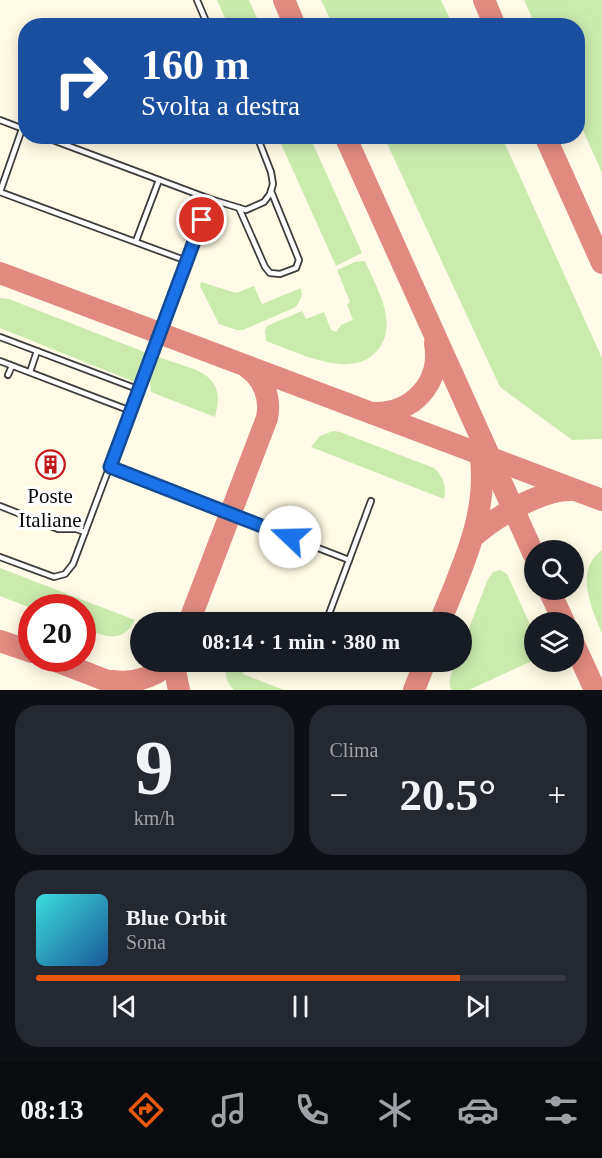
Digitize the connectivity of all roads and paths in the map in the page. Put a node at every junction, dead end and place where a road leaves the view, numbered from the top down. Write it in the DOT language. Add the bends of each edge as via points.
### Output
graph roads {
  1 [pos="197,0"];
  2 [pos="205,18"];
  3 [pos="0,120"];
  4 [pos="18,128"];
  5 [pos="19,144"];
  6 [pos="63,144"];
  7 [pos="260,144"];
  8 [pos="159,180"];
  9 [pos="271,191"];
  10 [pos="0,192"];
  11 [pos="210,199"];
  12 [pos="239,208"];
  13 [pos="136,242"];
  14 [pos="187,261"];
  15 [pos="0,337"];
  16 [pos="37,351"];
  17 [pos="0,361"];
  18 [pos="12,366"];
  19 [pos="30,372"];
  20 [pos="8,375"];
  21 [pos="140,390"];
  22 [pos="131,411"];
  23 [pos="110,467"];
  24 [pos="371,501"];
  25 [pos="0,506"];
  26 [pos="85,532"];
  27 [pos="0,557"];
  28 [pos="349,560"];
  29 [pos="330,612"];
  1 -- 2 [label="lane"];
  3 -- 4 [label="lane"];
  5 -- 10 [label="lane"];
  6 -- 8 [label="lane"];
  7 -- 9 [label="lane" via="271,172"];
  8 -- 11 [label="lane"];
  8 -- 13 [label="lane"];
  9 -- 12 [label="lane" via="258,206"];
  9 -- 12 [label="lane" via="296,247 296,268 270,273"];
  10 -- 13 [label="lane"];
  11 -- 12 [label="lane"];
  11 -- 14 [label="lane"];
  13 -- 14 [label="lane"];
  14 -- 21 [label="lane"];
  15 -- 16 [label="lane"];
  16 -- 19 [label="lane"];
  16 -- 21 [label="lane"];
  17 -- 18 [label="lane"];
  18 -- 19 [label="lane"];
  18 -- 20 [label="lane"];
  19 -- 22 [label="lane"];
  21 -- 22 [label="lane"];
  22 -- 23 [label="lane"];
  23 -- 26 [label="lane"];
  23 -- 28 [label="lane"];
  24 -- 28 [label="lane"];
  25 -- 26 [label="lane" via="62,530"];
  26 -- 27 [label="lane" via="69,571 59,577"];
  28 -- 29 [label="lane"];
}
